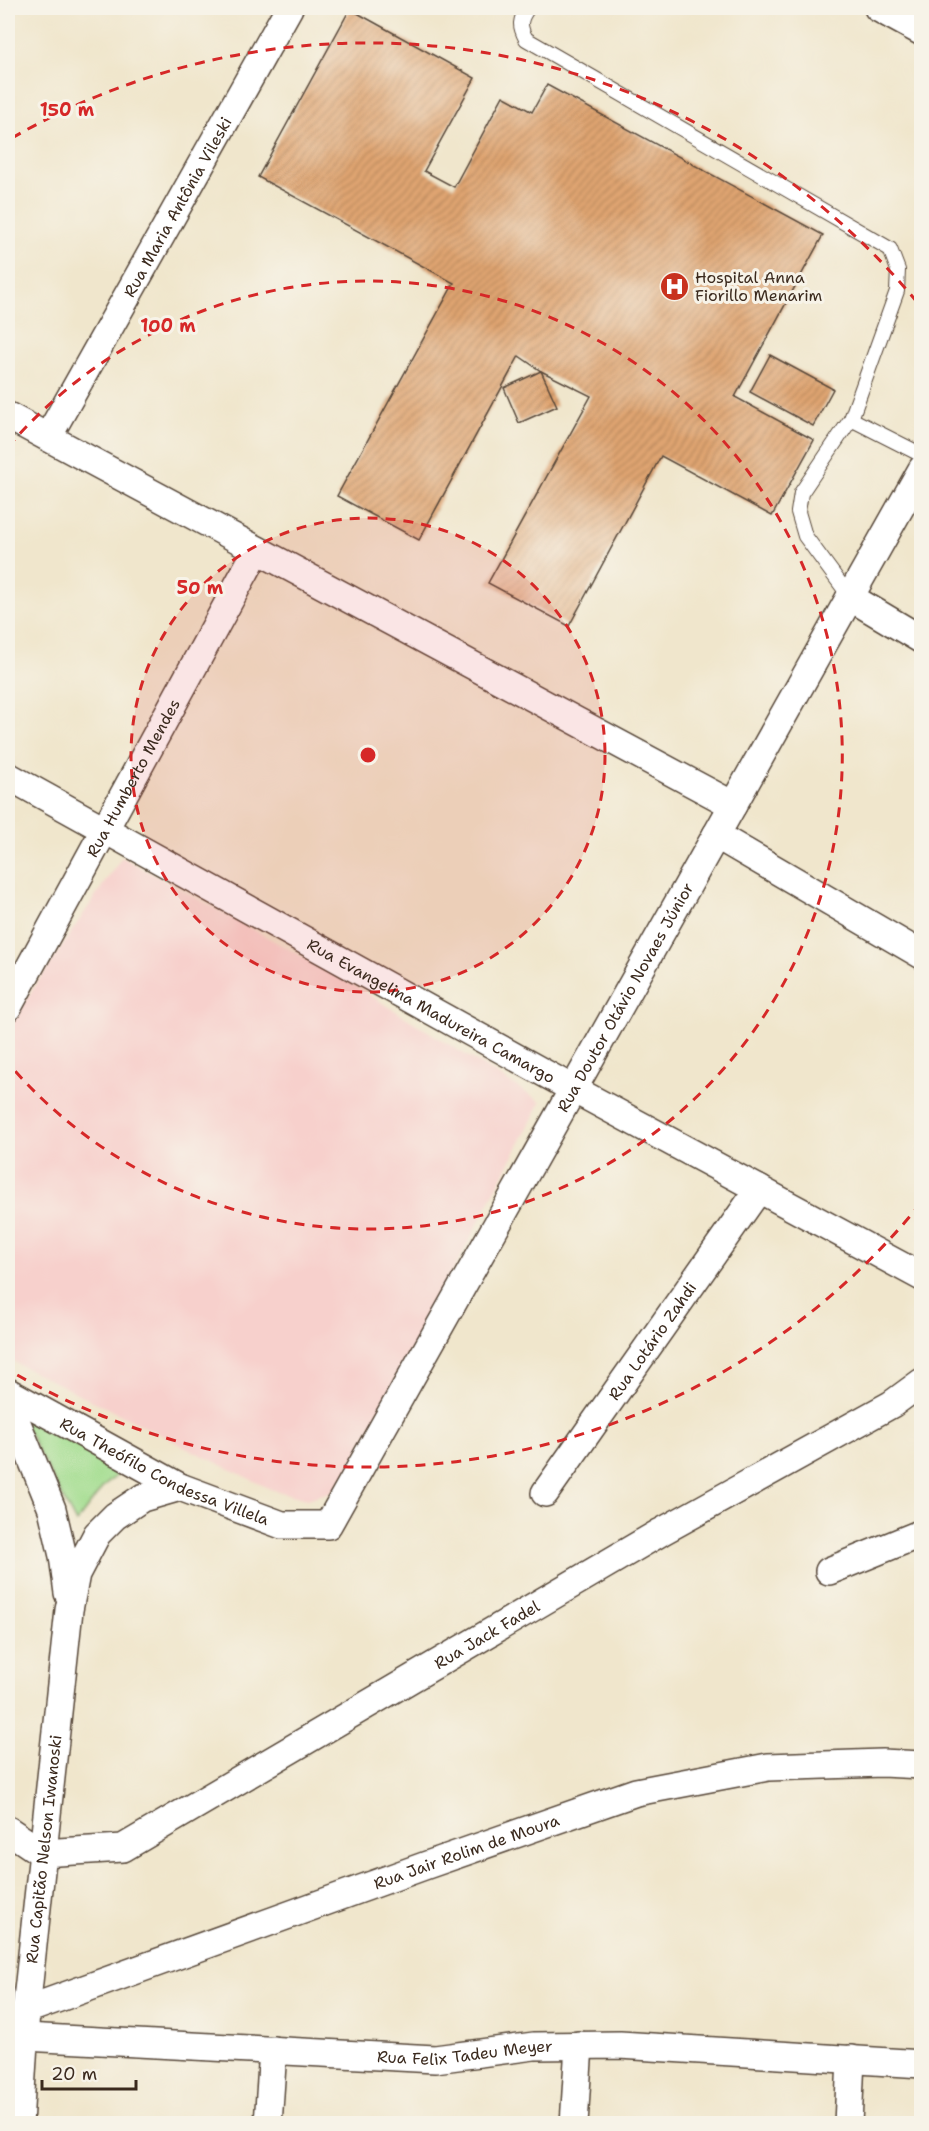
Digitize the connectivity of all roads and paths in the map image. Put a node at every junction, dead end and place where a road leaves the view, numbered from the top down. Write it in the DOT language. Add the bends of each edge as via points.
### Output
graph roads {
  1 [pos="288,8"];
  2 [pos="528,8"];
  3 [pos="878,8"];
  4 [pos="921,32"];
  5 [pos="8,416"];
  6 [pos="850,419"];
  7 [pos="48,437"];
  8 [pos="921,455"];
  9 [pos="921,469"];
  10 [pos="257,550"];
  11 [pos="850,597"];
  12 [pos="921,640"];
  13 [pos="8,776"];
  14 [pos="733,805"];
  15 [pos="105,829"];
  16 [pos="716,835"];
  17 [pos="921,955"];
  18 [pos="8,1007"];
  19 [pos="573,1089"];
  20 [pos="759,1189"];
  21 [pos="921,1277"];
  22 [pos="921,1382"];
  23 [pos="8,1392"];
  24 [pos="8,1401"];
  25 [pos="180,1486"];
  26 [pos="545,1493"];
  27 [pos="328,1525"];
  28 [pos="921,1533"];
  29 [pos="829,1570"];
  30 [pos="69,1610"];
  31 [pos="921,1766"];
  32 [pos="8,1830"];
  33 [pos="42,1852"];
  34 [pos="26,2010"];
  35 [pos="16,2036"];
  36 [pos="579,2045"];
  37 [pos="273,2050"];
  38 [pos="851,2059"];
  39 [pos="921,2064"];
  40 [pos="19,2124"];
  41 [pos="268,2124"];
  42 [pos="574,2124"];
  43 [pos="848,2124"];
  1 -- 7 [label="street, Rua Maria Antônia Vileski"];
  2 -- 6 [label="lane" via="520,18 526,39 890,249 898,270 897,291"];
  3 -- 4 [label="street"];
  5 -- 7 [label="street"];
  6 -- 8 [label="lane"];
  6 -- 11 [label="lane" via="801,493 798,512 805,536"];
  7 -- 10 [label="street"];
  9 -- 11 [label="street, Rua Doutor Otávio Novaes Júnior"];
  10 -- 14 [label="street"];
  10 -- 15 [label="street, Rua Humberto Mendes"];
  11 -- 12 [label="street"];
  11 -- 14 [label="street, Rua Doutor Otávio Novaes Júnior"];
  13 -- 15 [label="street, Rua Evangelina Madureira Camargo"];
  14 -- 16 [label="street, Rua Doutor Otávio Novaes Júnior"];
  15 -- 18 [label="street, Rua Humberto Mendes"];
  15 -- 19 [label="street, Rua Evangelina Madureira Camargo"];
  16 -- 17 [label="street"];
  16 -- 19 [label="street, Rua Doutor Otávio Novaes Júnior"];
  19 -- 20 [label="street, Rua Evangelina Madureira Camargo"];
  19 -- 27 [label="street, Rua Doutor Otávio Novaes Júnior"];
  20 -- 21 [label="street, Rua Evangelina Madureira Camargo"];
  20 -- 26 [label="street, Rua Lotário Zahdi"];
  22 -- 33 [label="street, Rua Jack Fadel" via="892,1404 651,1538 123,1848"];
  23 -- 25 [label="street, Rua Theófilo Condessa Villela"];
  24 -- 30 [label="street, Rua Capitão Nelson Iwanoski" via="52,1509 63,1556"];
  25 -- 27 [label="street, Rua Theófilo Condessa Villela" via="282,1525"];
  25 -- 30 [label="street, Rua Capitão Nelson Iwanoski" via="142,1498 97,1534 76,1574"];
  28 -- 29 [label="street"];
  30 -- 33 [label="street, Rua Capitão Nelson Iwanoski"];
  31 -- 34 [label="street, Rua Jair Rolim de Moura" via="882,1763 768,1767 636,1792"];
  32 -- 33 [label="street"];
  33 -- 34 [label="street, Rua Capitão Nelson Iwanoski"];
  34 -- 35 [label="street, Rua Capitão Nelson Iwanoski"];
  35 -- 37 [label="street, Rua Felix Tadeu Meyer"];
  35 -- 40 [label="street, Rua Capitão Nelson Iwanoski"];
  36 -- 37 [label="street, Rua Felix Tadeu Meyer" via="534,2046 435,2059"];
  36 -- 38 [label="street, Rua Felix Tadeu Meyer"];
  36 -- 42 [label="street"];
  37 -- 41 [label="street"];
  38 -- 39 [label="street, Rua Felix Tadeu Meyer"];
  38 -- 43 [label="street"];
}
